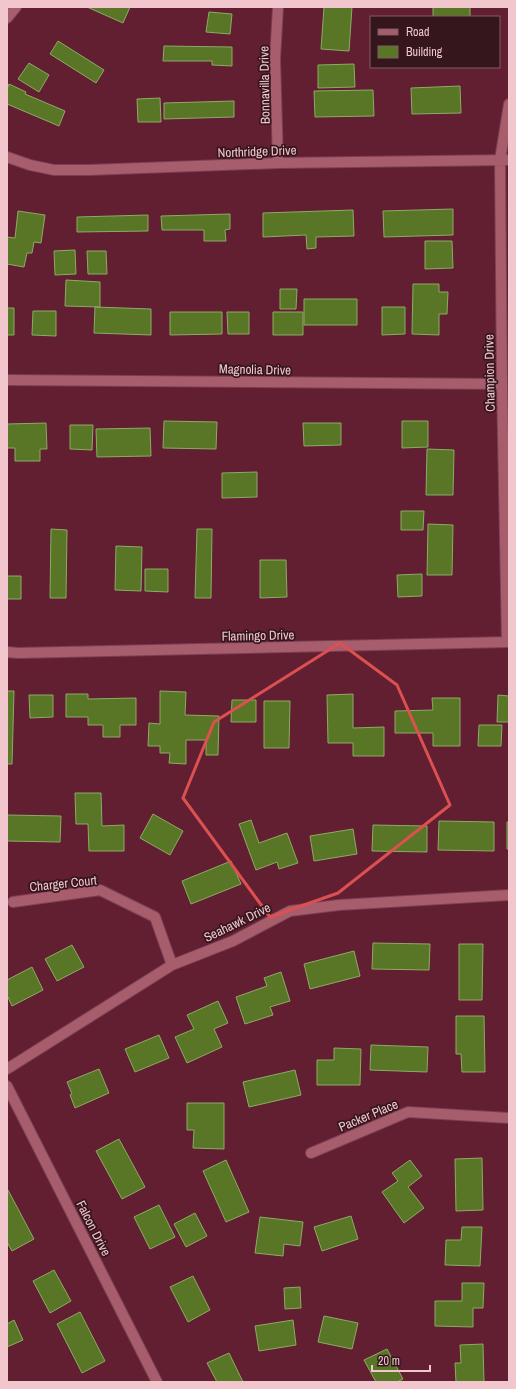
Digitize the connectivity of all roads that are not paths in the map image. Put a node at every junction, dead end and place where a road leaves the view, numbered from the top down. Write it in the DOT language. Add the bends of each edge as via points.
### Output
graph roads {
  1 [pos="16,7"];
  2 [pos="278,7"];
  3 [pos="7,18"];
  4 [pos="509,104"];
  5 [pos="7,157"];
  6 [pos="505,160"];
  7 [pos="278,163"];
  8 [pos="7,380"];
  9 [pos="502,384"];
  10 [pos="508,642"];
  11 [pos="7,652"];
  12 [pos="509,895"];
  13 [pos="13,902"];
  14 [pos="172,966"];
  15 [pos="7,1069"];
  16 [pos="7,1086"];
  17 [pos="509,1118"];
  18 [pos="311,1153"];
  19 [pos="157,1382"];
  1 -- 3 [label="street"];
  2 -- 7 [label="street, Bonnavilla Drive" via="275,59"];
  4 -- 6 [label="street, Champion Drive"];
  5 -- 7 [label="street, Northridge Drive" via="54,170"];
  6 -- 7 [label="street, Northridge Drive"];
  6 -- 9 [label="street, Champion Drive"];
  8 -- 9 [label="street, Magnolia Drive"];
  9 -- 10 [label="street, Champion Drive"];
  10 -- 11 [label="street, Flamingo Drive"];
  12 -- 14 [label="street, Seahawk Drive" via="339,905 290,911 233,942"];
  13 -- 14 [label="street, Charger Court" via="100,890 155,917"];
  14 -- 15 [label="street, Seahawk Drive"];
  16 -- 19 [label="street, Falcon Drive"];
  17 -- 18 [label="street, Packer Place" via="408,1112"];
}
